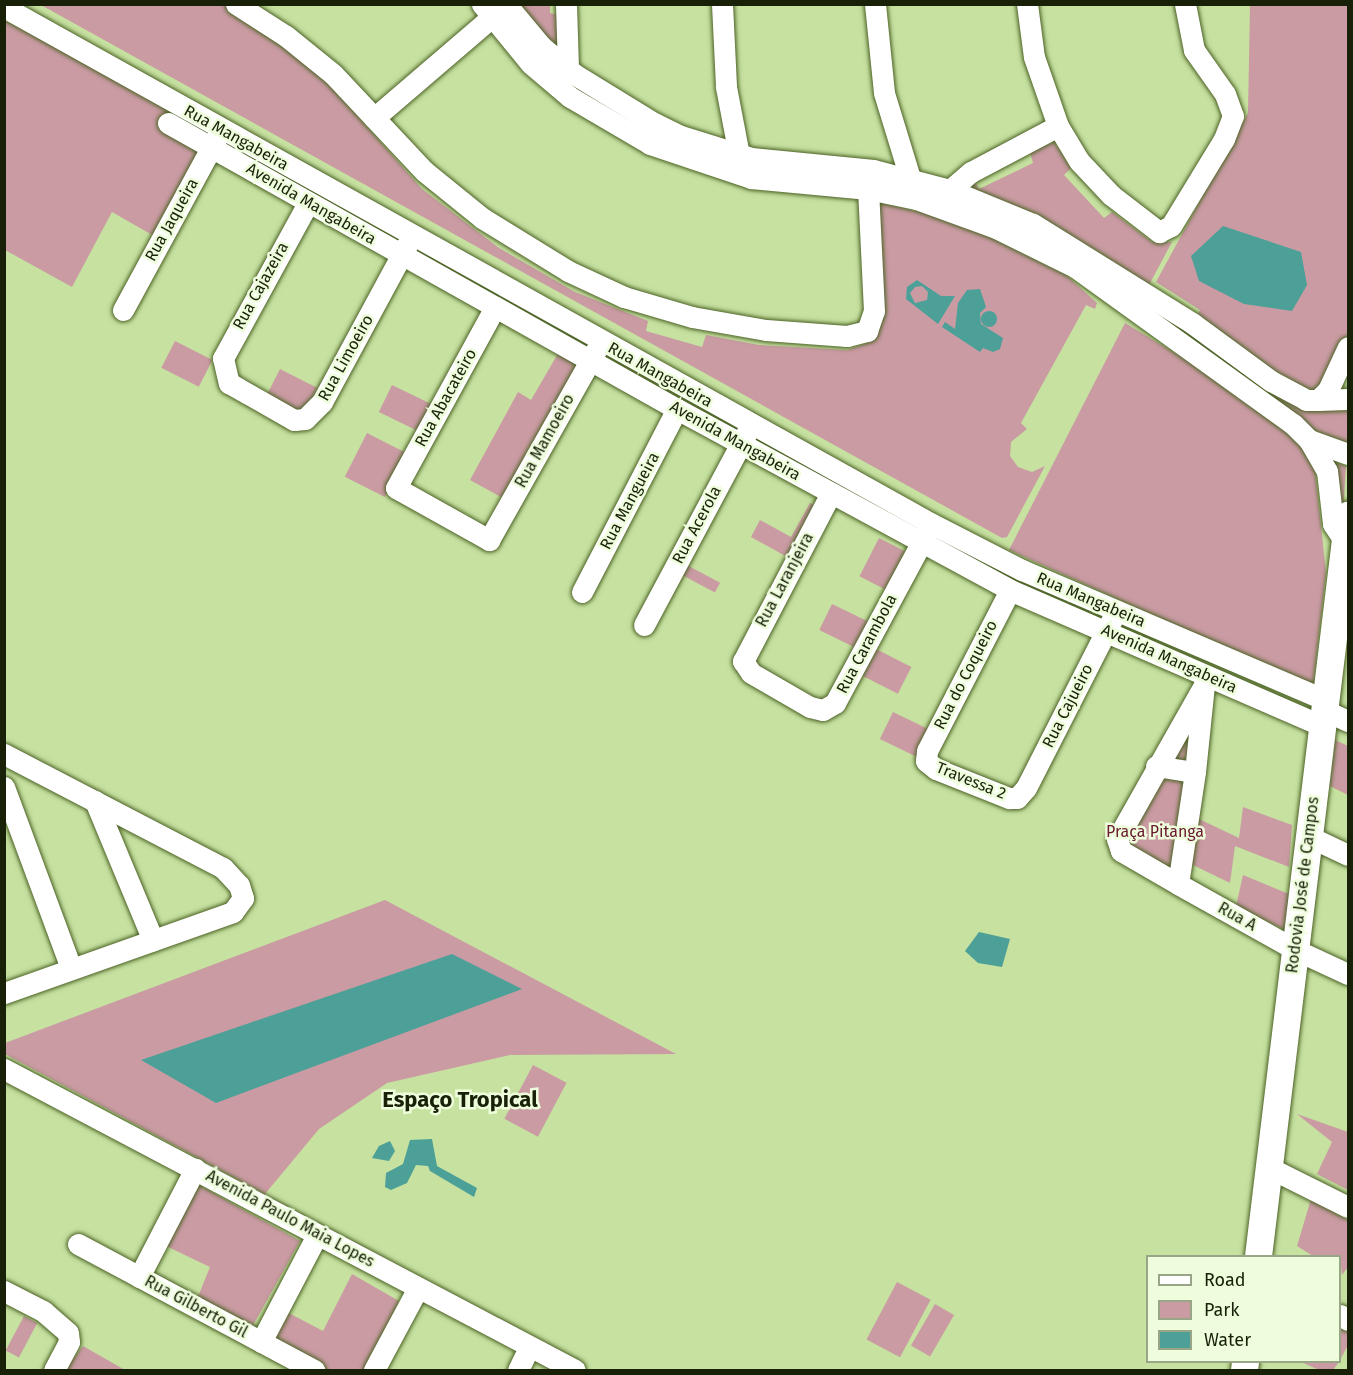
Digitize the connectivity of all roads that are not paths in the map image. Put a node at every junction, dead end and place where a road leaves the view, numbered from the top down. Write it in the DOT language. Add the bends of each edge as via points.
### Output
graph roads {
  1 [pos="236,4"];
  2 [pos="566,4"];
  3 [pos="722,4"];
  4 [pos="874,4"];
  5 [pos="1027,4"];
  6 [pos="1185,4"];
  7 [pos="496,8"];
  8 [pos="10,11"];
  9 [pos="568,69"];
  10 [pos="374,118"];
  11 [pos="168,123"];
  12 [pos="1058,126"];
  13 [pos="652,134"];
  14 [pos="216,139"];
  15 [pos="739,155"];
  16 [pos="868,189"];
  17 [pos="913,190"];
  18 [pos="950,190"];
  19 [pos="308,203"];
  20 [pos="411,236"];
  21 [pos="402,256"];
  22 [pos="1130,296"];
  23 [pos="495,307"];
  24 [pos="123,310"];
  25 [pos="1206,332"];
  26 [pos="1348,347"];
  27 [pos="596,351"];
  28 [pos="1193,353"];
  29 [pos="223,371"];
  30 [pos="1348,399"];
  31 [pos="1318,400"];
  32 [pos="677,409"];
  33 [pos="751,425"];
  34 [pos="1309,440"];
  35 [pos="740,444"];
  36 [pos="1348,454"];
  37 [pos="831,493"];
  38 [pos="1348,514"];
  39 [pos="932,524"];
  40 [pos="489,540"];
  41 [pos="1347,541"];
  42 [pos="921,543"];
  43 [pos="1010,590"];
  44 [pos="582,592"];
  45 [pos="1112,621"];
  46 [pos="644,625"];
  47 [pos="745,667"];
  48 [pos="1205,680"];
  49 [pos="1322,711"];
  50 [pos="1348,721"];
  51 [pos="4,754"];
  52 [pos="926,762"];
  53 [pos="1156,766"];
  54 [pos="1195,772"];
  55 [pos="4,787"];
  56 [pos="1017,798"];
  57 [pos="95,801"];
  58 [pos="1310,837"];
  59 [pos="1348,855"];
  60 [pos="1178,884"];
  61 [pos="153,939"];
  62 [pos="1296,950"];
  63 [pos="71,968"];
  64 [pos="1348,974"];
  65 [pos="4,993"];
  66 [pos="4,1069"];
  67 [pos="1270,1168"];
  68 [pos="195,1169"];
  69 [pos="1348,1207"];
  70 [pos="317,1235"];
  71 [pos="78,1244"];
  72 [pos="1258,1255"];
  73 [pos="140,1277"];
  74 [pos="418,1288"];
  75 [pos="4,1291"];
  76 [pos="261,1342"];
  77 [pos="529,1347"];
  78 [pos="54,1371"];
  79 [pos="314,1371"];
  80 [pos="374,1371"];
  81 [pos="518,1371"];
  82 [pos="575,1371"];
  1 -- 10 [label="street" via="286,36 333,74"];
  2 -- 9 [label="street"];
  3 -- 15 [label="street" via="726,87"];
  4 -- 17 [label="street" via="884,93"];
  5 -- 12 [label="street" via="1034,57"];
  6 -- 12 [label="street" via="1194,50 1232,106 1233,116 1224,139 1168,230 1153,230 1111,195 1079,161"];
  7 -- 9 [label="street"];
  7 -- 10 [label="street"];
  7 -- 13 [label="street" via="531,64 570,96"];
  8 -- 14 [label="street, Rua Mangabeira"];
  9 -- 13 [label="street"];
  10 -- 16 [label="street" via="424,171 482,218 568,271 624,297 692,317 766,330 847,336 867,331 874,311"];
  11 -- 14 [label="street, Avenida Mangabeira"];
  12 -- 18 [label="street" via="971,172"];
  13 -- 15 [label="street"];
  13 -- 16 [label="street" via="751,178"];
  14 -- 19 [label="street, Avenida Mangabeira"];
  14 -- 20 [label="street, Rua Mangabeira"];
  14 -- 24 [label="street, Rua Jaqueira"];
  15 -- 17 [label="street" via="802,166 873,170"];
  16 -- 17 [label="street"];
  17 -- 18 [label="street"];
  17 -- 22 [label="street" via="1042,249"];
  18 -- 22 [label="street" via="1032,224"];
  19 -- 21 [label="street, Avenida Mangabeira"];
  19 -- 29 [label="street, Rua Cajazeira" via="228,345"];
  20 -- 21 [label="street, Rua Limoeiro"];
  20 -- 27 [label="street, Rua Mangabeira"];
  21 -- 23 [label="street, Avenida Mangabeira"];
  21 -- 29 [label="street, Rua Limoeiro" via="322,402 305,419 294,420 240,392"];
  22 -- 25 [label="street"];
  22 -- 28 [label="street"];
  23 -- 27 [label="street, Avenida Mangabeira"];
  23 -- 40 [label="street, Rua Abacateiro" via="396,488"];
  25 -- 28 [label="street"];
  25 -- 31 [label="street" via="1290,393"];
  26 -- 31 [label="street" via="1328,390"];
  27 -- 32 [label="street, Avenida Mangabeira"];
  27 -- 33 [label="street, Rua Mangabeira"];
  27 -- 40 [label="street, Rua Mamoeiro"];
  28 -- 34 [label="street"];
  30 -- 31 [label="street"];
  32 -- 35 [label="street, Avenida Mangabeira"];
  32 -- 44 [label="street, Rua Mangueira"];
  33 -- 35 [label="street, Rua Acerola"];
  33 -- 39 [label="street, Rua Mangabeira"];
  34 -- 36 [label="street"];
  34 -- 41 [label="street" via="1327,471 1333,524"];
  35 -- 37 [label="street, Avenida Mangabeira"];
  35 -- 46 [label="street, Rua Acerola"];
  37 -- 42 [label="street, Avenida Mangabeira"];
  37 -- 47 [label="street, Rua Laranjeira" via="746,654"];
  38 -- 41 [label="main road, Rodovia José de Campos"];
  39 -- 42 [label="street, Rua Carambola"];
  39 -- 45 [label="street, Rua Mangabeira"];
  41 -- 49 [label="main road, Rodovia José de Campos"];
  42 -- 43 [label="street, Avenida Mangabeira"];
  42 -- 47 [label="street, Rua Carambola" via="830,708 810,707"];
  43 -- 45 [label="street, Avenida Mangabeira"];
  43 -- 52 [label="street, Rua do Coqueiro" via="927,751"];
  45 -- 48 [label="street, Avenida Mangabeira"];
  45 -- 49 [label="street, Rua Mangabeira"];
  45 -- 56 [label="street, Rua Cajueiro" via="1026,788"];
  48 -- 49 [label="street, Avenida Mangabeira"];
  48 -- 53 [label="street"];
  48 -- 54 [label="street"];
  49 -- 50 [label="street"];
  49 -- 58 [label="main road, Rodovia José de Campos"];
  51 -- 57 [label="street"];
  52 -- 56 [label="street, Travessa 2"];
  53 -- 54 [label="street"];
  53 -- 60 [label="street" via="1119,834 1117,845"];
  54 -- 60 [label="street"];
  55 -- 63 [label="street"];
  57 -- 61 [label="street"];
  57 -- 61 [label="street" via="223,868 239,885 243,898 233,912"];
  58 -- 59 [label="street"];
  58 -- 62 [label="main road, Rodovia José de Campos"];
  60 -- 62 [label="street, Rua A"];
  61 -- 63 [label="street"];
  62 -- 64 [label="street, Rua A"];
  62 -- 67 [label="main road, Rodovia José de Campos"];
  63 -- 65 [label="street"];
  66 -- 68 [label="street, Avenida Paulo Maia Lopes"];
  67 -- 69 [label="street"];
  67 -- 72 [label="main road, Rodovia José de Campos"];
  68 -- 70 [label="street, Avenida Paulo Maia Lopes"];
  68 -- 73 [label="street"];
  70 -- 74 [label="street, Avenida Paulo Maia Lopes"];
  70 -- 76 [label="street"];
  71 -- 73 [label="street, Rua Gilberto Gil"];
  73 -- 76 [label="street, Rua Gilberto Gil"];
  74 -- 77 [label="street, Avenida Paulo Maia Lopes"];
  74 -- 80 [label="street"];
  75 -- 78 [label="street" via="50,1315 68,1333 69,1342"];
  76 -- 79 [label="street, Rua Gilberto Gil"];
  77 -- 81 [label="street"];
  77 -- 82 [label="street, Avenida Paulo Maia Lopes"];
}
